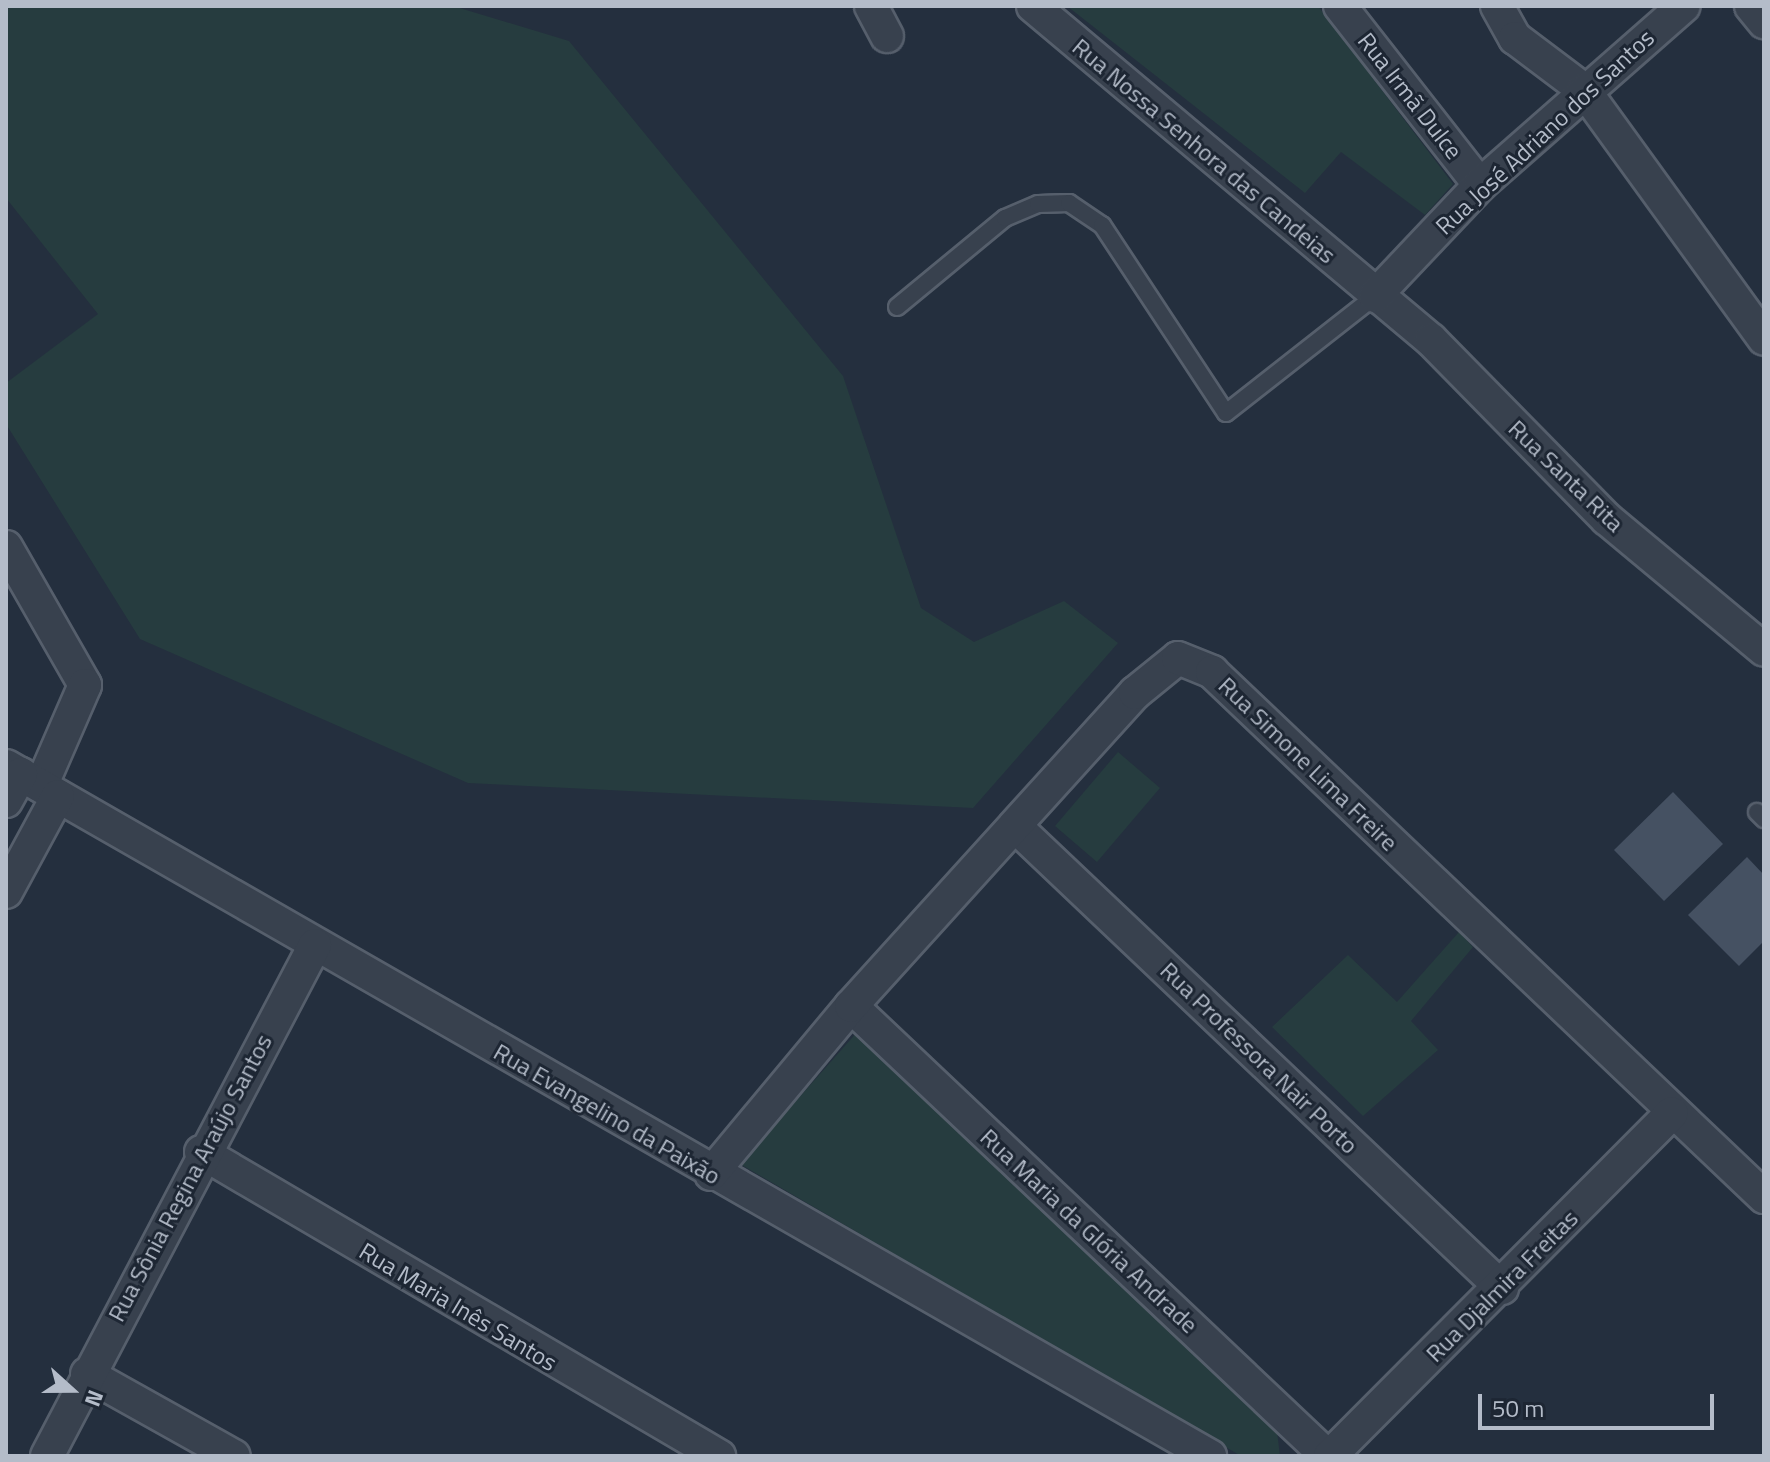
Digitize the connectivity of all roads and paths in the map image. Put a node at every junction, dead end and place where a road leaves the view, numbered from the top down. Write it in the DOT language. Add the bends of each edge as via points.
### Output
graph roads {
  1 [pos="871,6"];
  2 [pos="1033,6"];
  3 [pos="1340,6"];
  4 [pos="1497,6"];
  5 [pos="1684,6"];
  6 [pos="1751,6"];
  7 [pos="1764,22"];
  8 [pos="887,36"];
  9 [pos="1584,90"];
  10 [pos="1480,185"];
  11 [pos="1375,296"];
  12 [pos="897,307"];
  13 [pos="1764,339"];
  14 [pos="6,547"];
  15 [pos="1764,650"];
  16 [pos="26,785"];
  17 [pos="1016,827"];
  18 [pos="6,892"];
  19 [pos="315,945"];
  20 [pos="851,1006"];
  21 [pos="1672,1113"];
  22 [pos="201,1152"];
  23 [pos="711,1174"];
  24 [pos="1764,1197"];
  25 [pos="1502,1288"];
  26 [pos="87,1374"];
  27 [pos="47,1456"];
  28 [pos="234,1456"];
  29 [pos="719,1456"];
  30 [pos="1210,1456"];
  31 [pos="1328,1456"];
  1 -- 8 [label="street"];
  2 -- 11 [label="street, Rua Nossa Senhora das Candeias"];
  3 -- 10 [label="street, Rua Irmã Dulce"];
  4 -- 9 [label="street" via="1515,38"];
  5 -- 9 [label="street, Rua José Adriano dos Santos"];
  6 -- 7 [label="street"];
  9 -- 10 [label="street, Rua José Adriano dos Santos"];
  9 -- 13 [label="street"];
  10 -- 11 [label="street, Rua José Adriano dos Santos"];
  11 -- 12 [label="lane" via="1226,413 1116,245 1079,206 1038,204 1005,218"];
  11 -- 15 [label="street, Rua Santa Rita" via="1431,340 1607,519"];
  14 -- 16 [label="street" via="85,685"];
  16 -- 18 [label="street"];
  16 -- 19 [label="street, Rua Evangelino da Paixão"];
  17 -- 20 [label="street, Rua Simone Lima Freire"];
  17 -- 21 [label="street, Rua Simone Lima Freire" via="1135,693 1167,664 1187,659 1212,672"];
  17 -- 25 [label="street, Rua Professora Nair Porto"];
  19 -- 22 [label="street, Rua Sônia Regina Araújo Santos"];
  19 -- 23 [label="street, Rua Evangelino da Paixão"];
  20 -- 23 [label="street, Rua Simone Lima Freire"];
  20 -- 31 [label="street, Rua Maria da Glória Andrade"];
  21 -- 24 [label="street, Rua Simone Lima Freire"];
  21 -- 25 [label="street, Rua Djalmira Freitas"];
  22 -- 26 [label="street, Rua Sônia Regina Araújo Santos"];
  22 -- 29 [label="street, Rua Maria Inês Santos"];
  23 -- 30 [label="street, Rua Evangelino da Paixão"];
  25 -- 31 [label="street, Rua Djalmira Freitas"];
  26 -- 27 [label="street, Rua Sônia Regina Araújo Santos"];
  26 -- 28 [label="street"];
}
